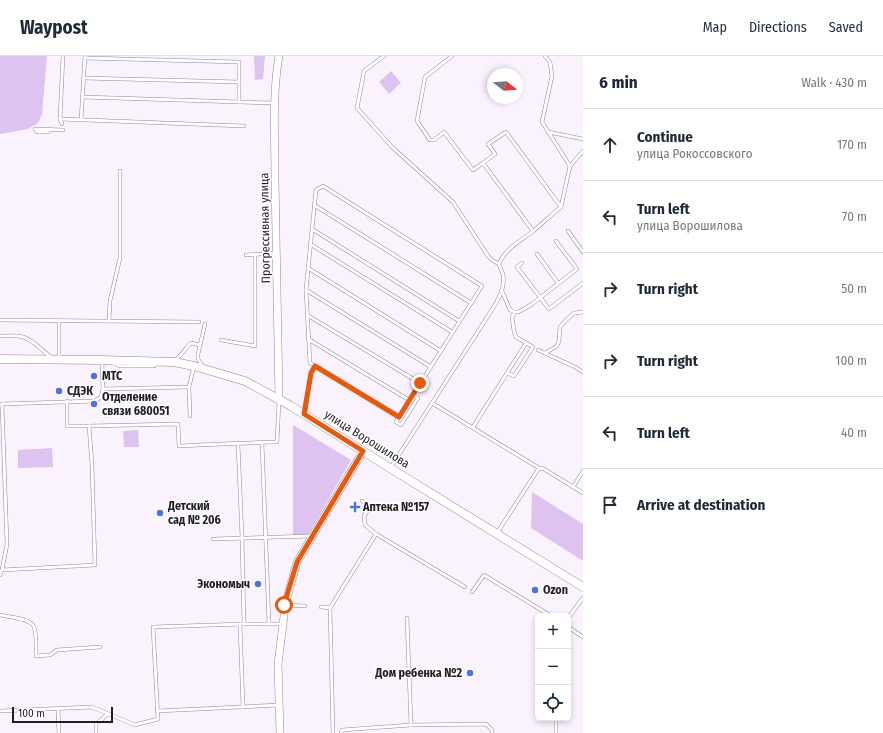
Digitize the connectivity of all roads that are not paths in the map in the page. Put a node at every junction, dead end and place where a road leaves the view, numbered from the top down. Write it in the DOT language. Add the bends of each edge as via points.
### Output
graph roads {
  1 [pos="63,56"];
  2 [pos="279,56"];
  3 [pos="384,56"];
  4 [pos="452,56"];
  5 [pos="545,56"];
  6 [pos="85,57"];
  7 [pos="84,78"];
  8 [pos="239,82"];
  9 [pos="83,97"];
  10 [pos="239,102"];
  11 [pos="275,103"];
  12 [pos="60,119"];
  13 [pos="81,120"];
  14 [pos="62,124"];
  15 [pos="244,126"];
  16 [pos="50,130"];
  17 [pos="63,130"];
  18 [pos="548,132"];
  19 [pos="583,139"];
  20 [pos="583,151"];
  21 [pos="483,163"];
  22 [pos="570,166"];
  23 [pos="120,171"];
  24 [pos="314,205"];
  25 [pos="561,207"];
  26 [pos="312,229"];
  27 [pos="533,231"];
  28 [pos="568,231"];
  29 [pos="556,240"];
  30 [pos="310,244"];
  31 [pos="583,252"];
  32 [pos="276,253"];
  33 [pos="255,254"];
  34 [pos="537,254"];
  35 [pos="246,255"];
  36 [pos="522,263"];
  37 [pos="498,264"];
  38 [pos="308,268"];
  39 [pos="558,283"];
  40 [pos="583,283"];
  41 [pos="306,290"];
  42 [pos="502,291"];
  43 [pos="540,298"];
  44 [pos="471,303"];
  45 [pos="510,310"];
  46 [pos="515,312"];
  47 [pos="583,313"];
  48 [pos="307,315"];
  49 [pos="512,317"];
  50 [pos="0,320"];
  51 [pos="59,320"];
  52 [pos="109,321"];
  53 [pos="459,321"];
  54 [pos="199,322"];
  55 [pos="205,324"];
  56 [pos="452,332"];
  57 [pos="0,336"];
  58 [pos="308,339"];
  59 [pos="220,340"];
  60 [pos="526,343"];
  61 [pos="199,344"];
  62 [pos="441,350"];
  63 [pos="538,350"];
  64 [pos="545,353"];
  65 [pos="0,359"];
  66 [pos="57,360"];
  67 [pos="104,360"];
  68 [pos="170,362"];
  69 [pos="194,366"];
  70 [pos="315,366"];
  71 [pos="431,367"];
  72 [pos="206,369"];
  73 [pos="583,372"];
  74 [pos="507,374"];
  75 [pos="420,383"];
  76 [pos="189,387"];
  77 [pos="103,389"];
  78 [pos="413,395"];
  79 [pos="279,399"];
  80 [pos="409,400"];
  81 [pos="67,401"];
  82 [pos="432,403"];
  83 [pos="1,404"];
  84 [pos="304,414"];
  85 [pos="190,416"];
  86 [pos="399,417"];
  87 [pos="89,426"];
  88 [pos="473,428"];
  89 [pos="262,443"];
  90 [pos="238,444"];
  91 [pos="363,451"];
  92 [pos="390,468"];
  93 [pos="539,468"];
  94 [pos="583,471"];
  95 [pos="573,487"];
  96 [pos="583,493"];
  97 [pos="362,501"];
  98 [pos="497,533"];
  99 [pos="376,534"];
  100 [pos="313,536"];
  101 [pos="242,537"];
  102 [pos="265,537"];
  103 [pos="213,538"];
  104 [pos="2,570"];
  105 [pos="0,575"];
  106 [pos="465,587"];
  107 [pos="583,587"];
  108 [pos="472,592"];
  109 [pos="583,598"];
  110 [pos="284,605"];
  111 [pos="305,606"];
  112 [pos="321,608"];
  113 [pos="330,608"];
  114 [pos="546,613"];
  115 [pos="571,614"];
  116 [pos="0,615"];
  117 [pos="407,618"];
  118 [pos="240,624"];
  119 [pos="244,624"];
  120 [pos="269,624"];
  121 [pos="283,624"];
  122 [pos="571,629"];
  123 [pos="583,636"];
  124 [pos="100,647"];
  125 [pos="279,706"];
  126 [pos="243,707"];
  127 [pos="58,709"];
  128 [pos="0,711"];
  129 [pos="157,711"];
  130 [pos="108,714"];
  131 [pos="556,721"];
  132 [pos="411,725"];
  133 [pos="342,732"];
  134 [pos="59,733"];
  135 [pos="96,733"];
  136 [pos="280,733"];
  137 [pos="333,733"];
  138 [pos="492,733"];
  139 [pos="556,733"];
  1 -- 12 [label="lane"];
  2 -- 11 [label="street, Прогрессивная улица"];
  3 -- 37 [label="lane" via="364,71 357,108 392,147 453,202 488,256"];
  4 -- 21 [label="lane" via="425,77 417,121 430,140 444,132 473,170"];
  5 -- 18 [label="lane" via="550,62 552,76 542,122"];
  6 -- 7 [label="lane"];
  6 -- 8 [label="lane" via="239,62"];
  7 -- 8 [label="lane"];
  7 -- 9 [label="lane"];
  8 -- 10 [label="lane"];
  9 -- 10 [label="lane"];
  9 -- 13 [label="lane"];
  10 -- 11 [label="lane"];
  11 -- 32 [label="street, Прогрессивная улица"];
  12 -- 13 [label="lane"];
  12 -- 14 [label="lane"];
  13 -- 15 [label="lane"];
  16 -- 17 [label="lane"];
  18 -- 19 [label="lane"];
  18 -- 22 [label="lane"];
  20 -- 22 [label="lane"];
  21 -- 25 [label="lane" via="495,154 488,144 506,132"];
  21 -- 27 [label="lane"];
  22 -- 25 [label="lane"];
  23 -- 52 [label="lane" via="120,258 110,301"];
  24 -- 26 [label="lane"];
  24 -- 44 [label="lane"];
  24 -- 44 [label="lane" via="316,190 323,186 482,286"];
  25 -- 27 [label="lane"];
  26 -- 30 [label="lane"];
  26 -- 53 [label="lane"];
  27 -- 37 [label="lane" via="511,248"];
  28 -- 31 [label="lane"];
  29 -- 39 [label="lane" via="577,269"];
  30 -- 38 [label="lane"];
  30 -- 56 [label="lane"];
  32 -- 33 [label="lane"];
  32 -- 79 [label="street, Прогрессивная улица"];
  33 -- 35 [label="lane"];
  33 -- 59 [label="lane" via="255,346"];
  34 -- 39 [label="lane"];
  36 -- 43 [label="lane" via="517,267"];
  37 -- 42 [label="lane" via="504,280"];
  38 -- 41 [label="lane"];
  38 -- 62 [label="lane"];
  39 -- 43 [label="lane"];
  40 -- 43 [label="lane" via="549,309"];
  41 -- 48 [label="lane"];
  41 -- 71 [label="lane"];
  42 -- 45 [label="lane"];
  42 -- 82 [label="lane"];
  43 -- 46 [label="lane"];
  44 -- 53 [label="lane"];
  45 -- 46 [label="lane"];
  45 -- 49 [label="lane"];
  46 -- 49 [label="lane"];
  47 -- 64 [label="lane" via="574,313 567,318 560,327 560,341 557,346"];
  48 -- 58 [label="lane"];
  48 -- 75 [label="lane"];
  49 -- 60 [label="lane" via="516,337"];
  50 -- 51 [label="lane"];
  51 -- 52 [label="lane"];
  51 -- 66 [label="lane"];
  52 -- 54 [label="lane"];
  53 -- 56 [label="lane"];
  55 -- 61 [label="lane"];
  56 -- 62 [label="lane"];
  57 -- 66 [label="lane" via="24,337"];
  58 -- 70 [label="lane" via="310,363"];
  58 -- 80 [label="lane"];
  60 -- 74 [label="lane"];
  60 -- 74 [label="lane" via="533,347 514,376"];
  61 -- 68 [label="lane" via="191,343 181,356"];
  61 -- 72 [label="lane" via="198,359"];
  62 -- 71 [label="lane"];
  63 -- 64 [label="lane"];
  64 -- 73 [label="lane"];
  65 -- 66 [label="main road, улица Ворошилова"];
  66 -- 67 [label="main road, улица Ворошилова"];
  67 -- 68 [label="main road, улица Ворошилова"];
  67 -- 77 [label="lane"];
  68 -- 69 [label="main road, улица Ворошилова"];
  69 -- 72 [label="main road, улица Ворошилова"];
  69 -- 76 [label="lane"];
  70 -- 84 [label="lane" via="311,373"];
  70 -- 86 [label="lane"];
  71 -- 75 [label="lane"];
  72 -- 79 [label="main road, улица Ворошилова" via="245,381"];
  74 -- 88 [label="lane"];
  75 -- 78 [label="lane"];
  76 -- 77 [label="lane"];
  76 -- 85 [label="lane"];
  77 -- 81 [label="lane" via="101,397 95,401"];
  78 -- 80 [label="lane"];
  78 -- 86 [label="lane" via="418,398 401,425 396,422"];
  79 -- 84 [label="main road, улица Ворошилова"];
  79 -- 89 [label="lane" via="277,442"];
  80 -- 86 [label="lane"];
  81 -- 83 [label="lane"];
  81 -- 87 [label="lane" via="67,426"];
  82 -- 88 [label="lane"];
  82 -- 92 [label="lane"];
  83 -- 104 [label="lane" via="7,544"];
  84 -- 91 [label="main road, улица Ворошилова"];
  87 -- 90 [label="lane" via="178,424 179,446"];
  87 -- 104 [label="lane" via="95,565"];
  88 -- 93 [label="lane"];
  89 -- 90 [label="lane"];
  89 -- 102 [label="lane"];
  90 -- 101 [label="lane"];
  91 -- 92 [label="main road, улица Ворошилова"];
  91 -- 100 [label="street"];
  92 -- 98 [label="main road, улица Ворошилова"];
  93 -- 95 [label="lane"];
  93 -- 98 [label="lane"];
  94 -- 95 [label="lane"];
  95 -- 96 [label="lane"];
  97 -- 99 [label="lane" via="371,506 364,516 365,524"];
  98 -- 107 [label="main road, улица Ворошилова"];
  99 -- 106 [label="lane"];
  99 -- 113 [label="lane"];
  100 -- 102 [label="lane"];
  100 -- 110 [label="street" via="297,562"];
  101 -- 102 [label="lane"];
  101 -- 103 [label="lane"];
  101 -- 119 [label="lane"];
  102 -- 120 [label="lane"];
  104 -- 105 [label="lane"];
  108 -- 114 [label="lane" via="484,575"];
  109 -- 115 [label="lane"];
  110 -- 111 [label="lane"];
  110 -- 121 [label="street"];
  112 -- 113 [label="lane"];
  113 -- 137 [label="lane"];
  116 -- 124 [label="lane" via="32,624 35,629 36,656 50,655 57,650"];
  117 -- 132 [label="lane"];
  118 -- 119 [label="lane"];
  118 -- 126 [label="lane"];
  118 -- 129 [label="lane" via="153,627"];
  119 -- 120 [label="lane"];
  120 -- 121 [label="lane"];
  121 -- 125 [label="street" via="278,664"];
  122 -- 123 [label="lane"];
  125 -- 126 [label="lane"];
  125 -- 136 [label="street"];
  126 -- 129 [label="lane"];
  127 -- 128 [label="lane"];
  127 -- 130 [label="lane" via="92,707"];
  127 -- 134 [label="lane"];
  129 -- 130 [label="lane" via="158,719 135,725"];
  130 -- 135 [label="lane" via="96,724"];
  131 -- 139 [label="lane"];
  132 -- 133 [label="lane"];
  132 -- 138 [label="lane" via="486,724"];
}
